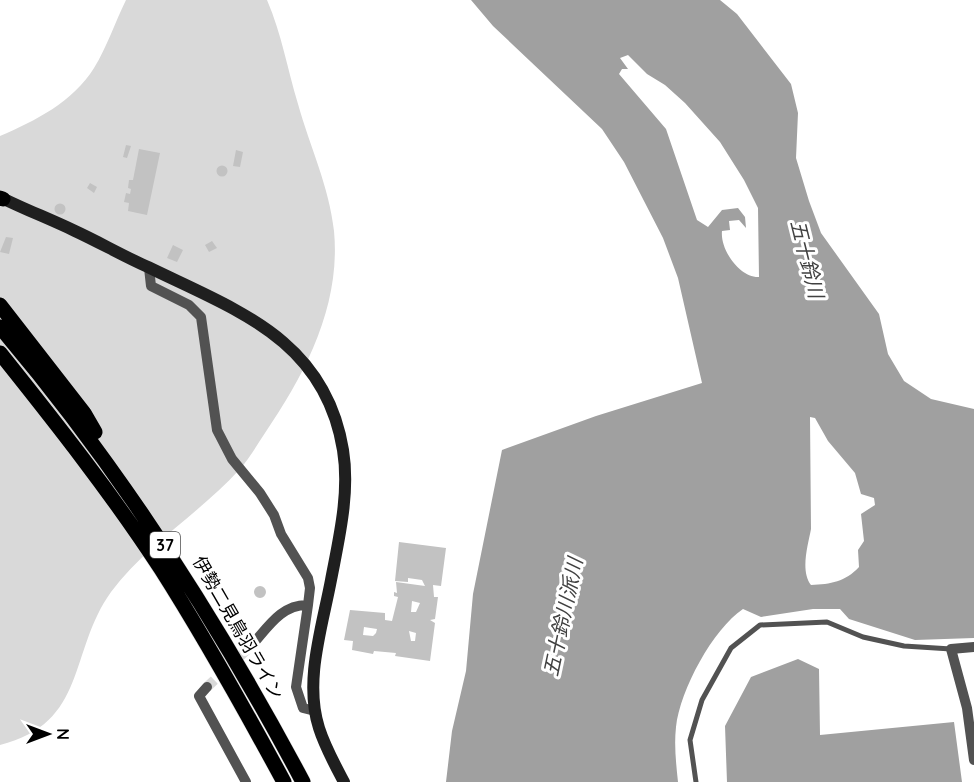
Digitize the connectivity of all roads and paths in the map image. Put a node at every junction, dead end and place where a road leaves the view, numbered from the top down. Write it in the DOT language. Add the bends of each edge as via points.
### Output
graph roads {
  1 [pos="1,198"];
  2 [pos="149,268"];
  3 [pos="0,305"];
  4 [pos="0,327"];
  5 [pos="0,353"];
  6 [pos="0,358"];
  7 [pos="16,374"];
  8 [pos="135,501"];
  9 [pos="308,604"];
  10 [pos="252,645"];
  11 [pos="974,647"];
  12 [pos="951,649"];
  13 [pos="207,687"];
  14 [pos="971,708"];
  15 [pos="315,711"];
  16 [pos="974,760"];
  17 [pos="246,782"];
  18 [pos="284,782"];
  19 [pos="303,782"];
  20 [pos="344,782"];
  21 [pos="696,782"];
  1 -- 2 [label="street"];
  2 -- 9 [label="street" via="151,286 195,309 201,317 222,444 260,493 308,578"];
  2 -- 15 [label="street" via="242,311 268,329 309,368 330,404 343,450 345,483 315,667"];
  3 -- 8 [label="main road" via="84,413"];
  4 -- 8 [label="main road, 伊勢二見鳥羽ライン / 37" via="62,402"];
  5 -- 7 [label="main road, 伊勢二見鳥羽ライン / 37"];
  6 -- 7 [label="main road"];
  7 -- 18 [label="main road, 伊勢二見鳥羽ライン / 37" via="161,569"];
  8 -- 19 [label="main road, 伊勢二見鳥羽ライン / 37" via="231,651"];
  9 -- 10 [label="street" via="283,612"];
  9 -- 15 [label="street" via="296,687 303,708"];
  11 -- 12 [label="street"];
  12 -- 14 [label="street"];
  12 -- 21 [label="lane" via="904,646 863,637 826,622 760,625 731,648 702,700 690,740"];
  13 -- 17 [label="street" via="199,696"];
  14 -- 16 [label="street"];
  15 -- 20 [label="street" via="319,729"];
}
